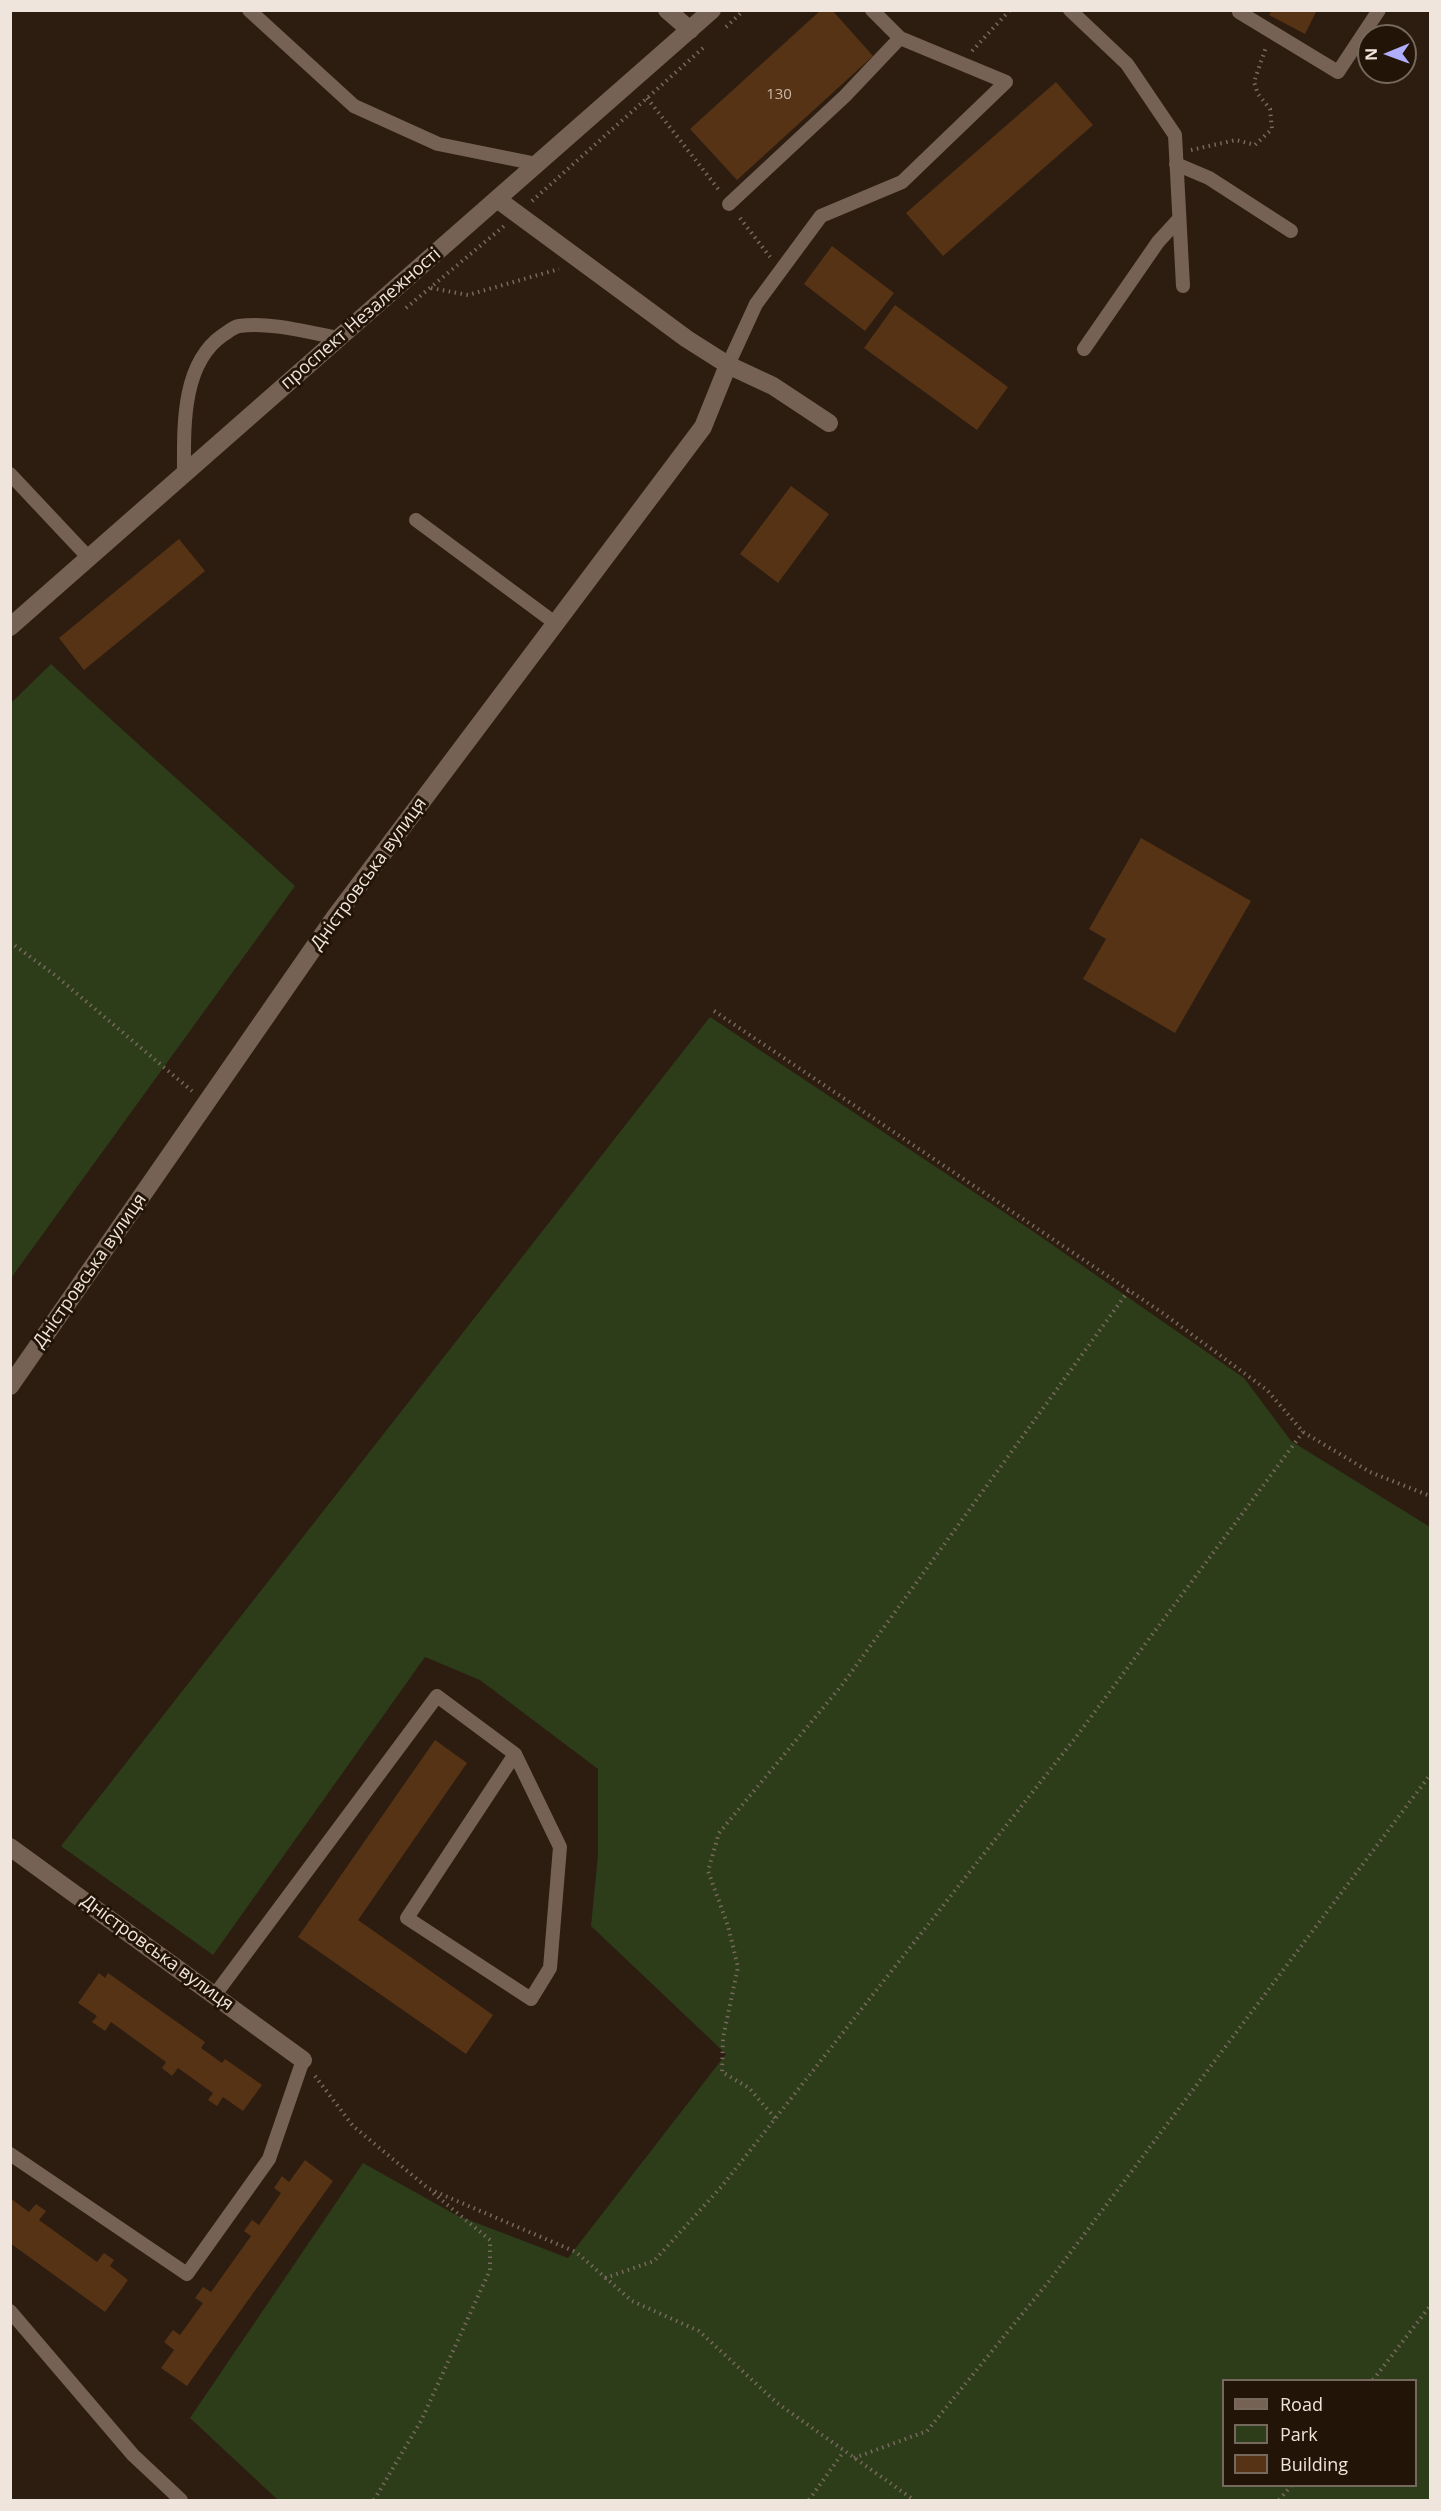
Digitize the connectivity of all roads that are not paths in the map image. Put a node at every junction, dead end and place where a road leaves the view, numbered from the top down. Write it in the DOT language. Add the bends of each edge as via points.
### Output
graph roads {
  1 [pos="249,10"];
  2 [pos="667,10"];
  3 [pos="712,10"];
  4 [pos="872,10"];
  5 [pos="1070,10"];
  6 [pos="1379,10"];
  7 [pos="1238,11"];
  8 [pos="690,30"];
  9 [pos="900,38"];
  10 [pos="1176,159"];
  11 [pos="537,164"];
  12 [pos="497,199"];
  13 [pos="729,204"];
  14 [pos="1179,219"];
  15 [pos="1291,231"];
  16 [pos="1183,286"];
  17 [pos="339,338"];
  18 [pos="1084,350"];
  19 [pos="728,365"];
  20 [pos="829,423"];
  21 [pos="10,474"];
  22 [pos="184,474"];
  23 [pos="416,520"];
  24 [pos="89,558"];
  25 [pos="555,623"];
  26 [pos="10,627"];
  27 [pos="10,1386"];
  28 [pos="515,1754"];
  29 [pos="10,1847"];
  30 [pos="213,1996"];
  31 [pos="303,2060"];
  32 [pos="10,2154"];
  33 [pos="10,2311"];
  34 [pos="182,2500"];
  1 -- 11 [label="lane" via="354,106 438,144"];
  2 -- 8 [label="street"];
  3 -- 8 [label="street, проспект Незалежності"];
  4 -- 9 [label="lane"];
  5 -- 10 [label="lane" via="1126,64 1175,135"];
  6 -- 7 [label="lane" via="1338,72"];
  8 -- 11 [label="street, проспект Незалежності"];
  9 -- 13 [label="lane" via="845,96"];
  9 -- 19 [label="lane" via="1006,82 902,183 820,216 756,304"];
  10 -- 14 [label="lane"];
  10 -- 15 [label="lane"];
  11 -- 12 [label="street, проспект Незалежності"];
  12 -- 17 [label="street, проспект Незалежності"];
  12 -- 19 [label="street"];
  14 -- 16 [label="lane"];
  14 -- 18 [label="lane" via="1158,242"];
  17 -- 22 [label="street, проспект Незалежності"];
  17 -- 22 [label="lane" via="280,326 236,326 210,344 195,371 184,421"];
  19 -- 20 [label="street" via="773,387"];
  19 -- 25 [label="street, Дністровська вулиця" via="703,427"];
  21 -- 24 [label="lane"];
  22 -- 24 [label="street, проспект Незалежності"];
  23 -- 25 [label="lane"];
  24 -- 26 [label="street, проспект Незалежності"];
  25 -- 27 [label="street, Дністровська вулиця" via="335,917"];
  28 -- 28 [label="lane" via="560,1847 550,1968 531,1999 407,1918"];
  28 -- 30 [label="lane" via="437,1696"];
  29 -- 30 [label="street, Дністровська вулиця"];
  30 -- 31 [label="street, Дністровська вулиця"];
  31 -- 32 [label="lane" via="269,2159 186,2274"];
  33 -- 34 [label="lane" via="133,2456"];
}
